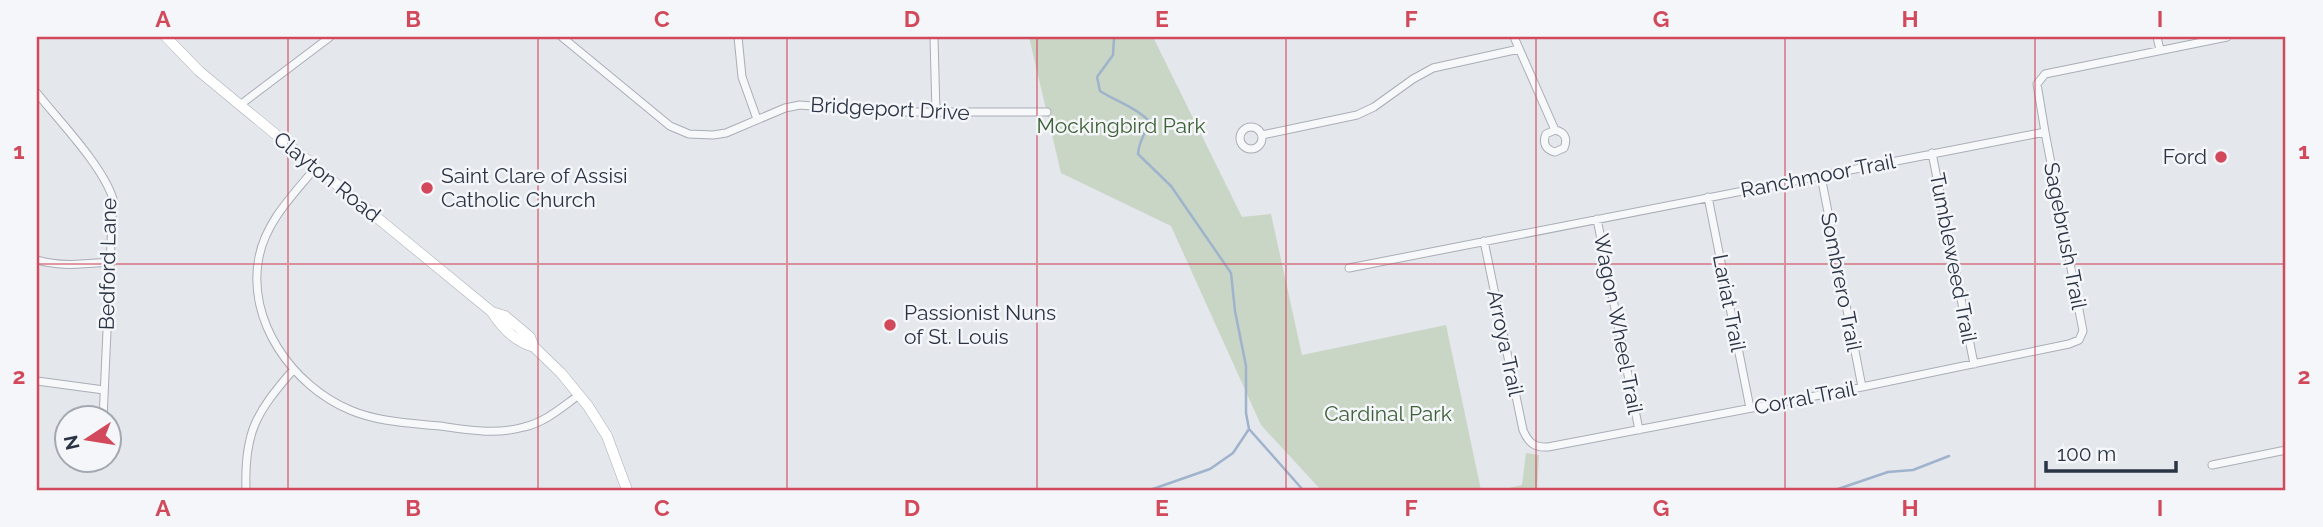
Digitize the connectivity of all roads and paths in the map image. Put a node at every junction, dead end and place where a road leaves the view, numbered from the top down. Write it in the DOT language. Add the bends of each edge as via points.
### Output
graph roads {
  1 [pos="166,37"];
  2 [pos="330,37"];
  3 [pos="562,37"];
  4 [pos="738,37"];
  5 [pos="934,37"];
  6 [pos="1514,37"];
  7 [pos="2157,37"];
  8 [pos="2227,37"];
  9 [pos="1519,49"];
  10 [pos="2160,50"];
  11 [pos="37,93"];
  12 [pos="240,105"];
  13 [pos="1047,112"];
  14 [pos="936,113"];
  15 [pos="757,119"];
  16 [pos="1555,130"];
  17 [pos="2045,132"];
  18 [pos="1262,135"];
  19 [pos="1932,153"];
  20 [pos="316,167"];
  21 [pos="1821,176"];
  22 [pos="1709,197"];
  23 [pos="1597,219"];
  24 [pos="1484,241"];
  25 [pos="37,260"];
  26 [pos="110,262"];
  27 [pos="1349,268"];
  28 [pos="2079,340"];
  29 [pos="1974,364"];
  30 [pos="293,370"];
  31 [pos="37,381"];
  32 [pos="1862,387"];
  33 [pos="104,390"];
  34 [pos="579,395"];
  35 [pos="103,405"];
  36 [pos="1750,408"];
  37 [pos="1639,430"];
  38 [pos="1531,444"];
  39 [pos="2286,450"];
  40 [pos="2212,465"];
  41 [pos="246,490"];
  42 [pos="627,490"];
  1 -- 12 [label="main road, Clayton Road"];
  2 -- 12 [label="street"];
  3 -- 15 [label="street, Bridgeport Drive" via="676,129 713,135"];
  4 -- 15 [label="street" via="742,77"];
  5 -- 14 [label="street"];
  6 -- 9 [label="street"];
  7 -- 10 [label="street"];
  8 -- 10 [label="street"];
  9 -- 16 [label="street"];
  9 -- 18 [label="street" via="1433,68 1357,115"];
  10 -- 17 [label="street" via="2042,76 2037,90"];
  11 -- 26 [label="street, Bedford Lane" via="109,186 113,199"];
  12 -- 20 [label="main road, Clayton Road"];
  13 -- 14 [label="street, Bridgeport Drive"];
  14 -- 15 [label="street, Bridgeport Drive" via="800,105"];
  17 -- 19 [label="street, Ranchmoor Trail"];
  17 -- 28 [label="street, Sagebrush Trail" via="2082,326"];
  19 -- 21 [label="street, Ranchmoor Trail"];
  19 -- 29 [label="street, Tumbleweed Trail"];
  20 -- 30 [label="street" via="272,223 259,257 261,309 277,348"];
  20 -- 34 [label="main road, Clayton Road" via="492,312 505,316 530,337"];
  21 -- 22 [label="street, Ranchmoor Trail"];
  21 -- 32 [label="street, Sombrero Trail"];
  22 -- 23 [label="street, Ranchmoor Trail"];
  22 -- 36 [label="street, Lariat Trail"];
  23 -- 24 [label="street, Ranchmoor Trail"];
  23 -- 37 [label="street, Wagon Wheel Trail"];
  24 -- 27 [label="street, Ranchmoor Trail"];
  24 -- 38 [label="street, Arroya Trail" via="1523,430"];
  25 -- 26 [label="street"];
  26 -- 33 [label="street, Bedford Lane"];
  28 -- 29 [label="street, Corral Trail"];
  29 -- 32 [label="street, Corral Trail"];
  30 -- 34 [label="street" via="320,394 352,411 478,431 503,432 533,425"];
  30 -- 41 [label="street" via="254,424"];
  31 -- 33 [label="street"];
  32 -- 36 [label="street, Corral Trail"];
  33 -- 35 [label="street, Bedford Lane"];
  34 -- 42 [label="main road, Clayton Road" via="607,436"];
  36 -- 37 [label="street, Corral Trail"];
  37 -- 38 [label="street, Corral Trail" via="1548,447"];
  39 -- 40 [label="street"];
}
